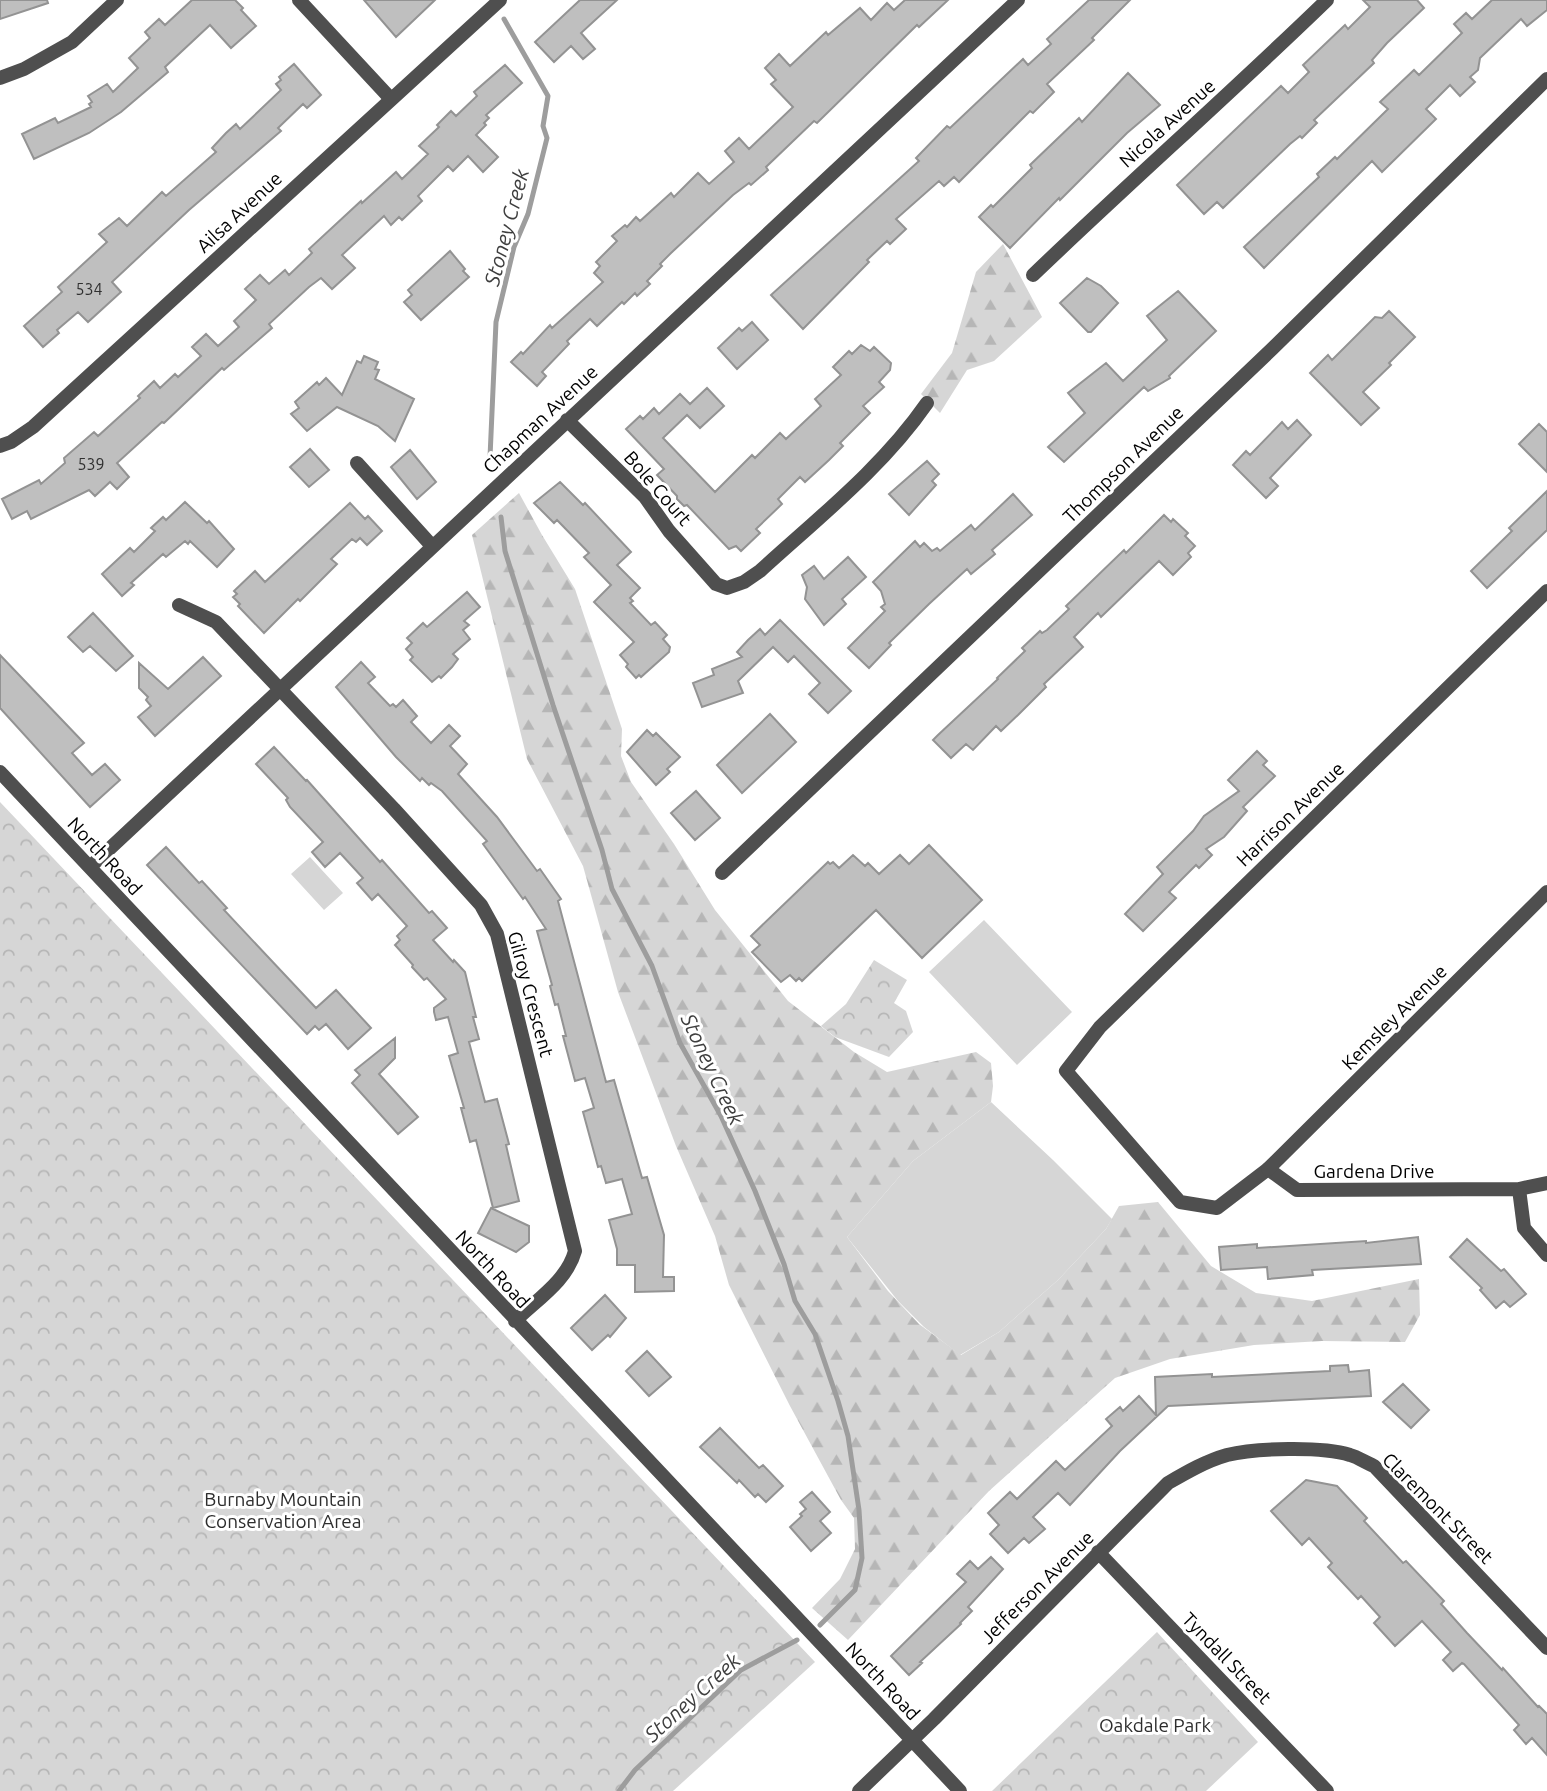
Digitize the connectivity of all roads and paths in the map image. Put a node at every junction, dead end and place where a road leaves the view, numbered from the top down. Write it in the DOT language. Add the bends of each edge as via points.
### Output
graph roads {
  1 [pos="117,0"];
  2 [pos="299,0"];
  3 [pos="500,0"];
  4 [pos="1018,0"];
  5 [pos="1327,0"];
  6 [pos="0,78"];
  7 [pos="1547,79"];
  8 [pos="390,99"];
  9 [pos="1033,275"];
  10 [pos="927,403"];
  11 [pos="567,419"];
  12 [pos="0,446"];
  13 [pos="357,463"];
  14 [pos="432,545"];
  15 [pos="1547,591"];
  16 [pos="179,605"];
  17 [pos="281,689"];
  18 [pos="0,772"];
  19 [pos="90,867"];
  20 [pos="722,873"];
  21 [pos="1547,892"];
  22 [pos="1268,1169"];
  23 [pos="1547,1183"];
  24 [pos="1519,1189"];
  25 [pos="1547,1255"];
  26 [pos="515,1321"];
  27 [pos="1194,1468"];
  28 [pos="1098,1552"];
  29 [pos="1547,1648"];
  30 [pos="912,1740"];
  31 [pos="859,1791"];
  32 [pos="960,1791"];
  33 [pos="1327,1791"];
  1 -- 6 [label="street" via="72,42"];
  2 -- 8 [label="street"];
  3 -- 8 [label="street, Ailsa Avenue"];
  4 -- 11 [label="street, Chapman Avenue"];
  5 -- 9 [label="street, Nicola Avenue"];
  7 -- 20 [label="street, Thompson Avenue" via="1272,349"];
  8 -- 12 [label="street, Ailsa Avenue" via="33,427"];
  10 -- 11 [label="street, Bole Court" via="883,458 761,571 727,589 716,584 645,497"];
  11 -- 14 [label="street, Chapman Avenue"];
  13 -- 14 [label="street"];
  14 -- 17 [label="street, Chapman Avenue"];
  15 -- 22 [label="street, Harrison Avenue" via="1100,1027 1066,1071 1180,1202 1217,1208"];
  16 -- 17 [label="street, Gilroy Crescent" via="216,622"];
  17 -- 19 [label="street, Chapman Avenue"];
  17 -- 26 [label="street, Gilroy Crescent" via="481,905 497,934 575,1251 562,1276"];
  18 -- 19 [label="street, North Road"];
  19 -- 26 [label="street, North Road"];
  21 -- 22 [label="street, Kemsley Avenue"];
  22 -- 24 [label="street, Gardena Drive" via="1297,1191"];
  23 -- 24 [label="street, Gardena Drive"];
  24 -- 25 [label="street" via="1524,1228"];
  26 -- 30 [label="street, North Road"];
  27 -- 28 [label="street, Jefferson Avenue" via="1168,1483"];
  27 -- 29 [label="street, Claremont Street" via="1227,1455 1322,1450 1374,1466"];
  28 -- 30 [label="street, Jefferson Avenue"];
  28 -- 33 [label="street, Tyndall Street"];
  30 -- 31 [label="street, Jefferson Avenue"];
  30 -- 32 [label="street, North Road"];
}
